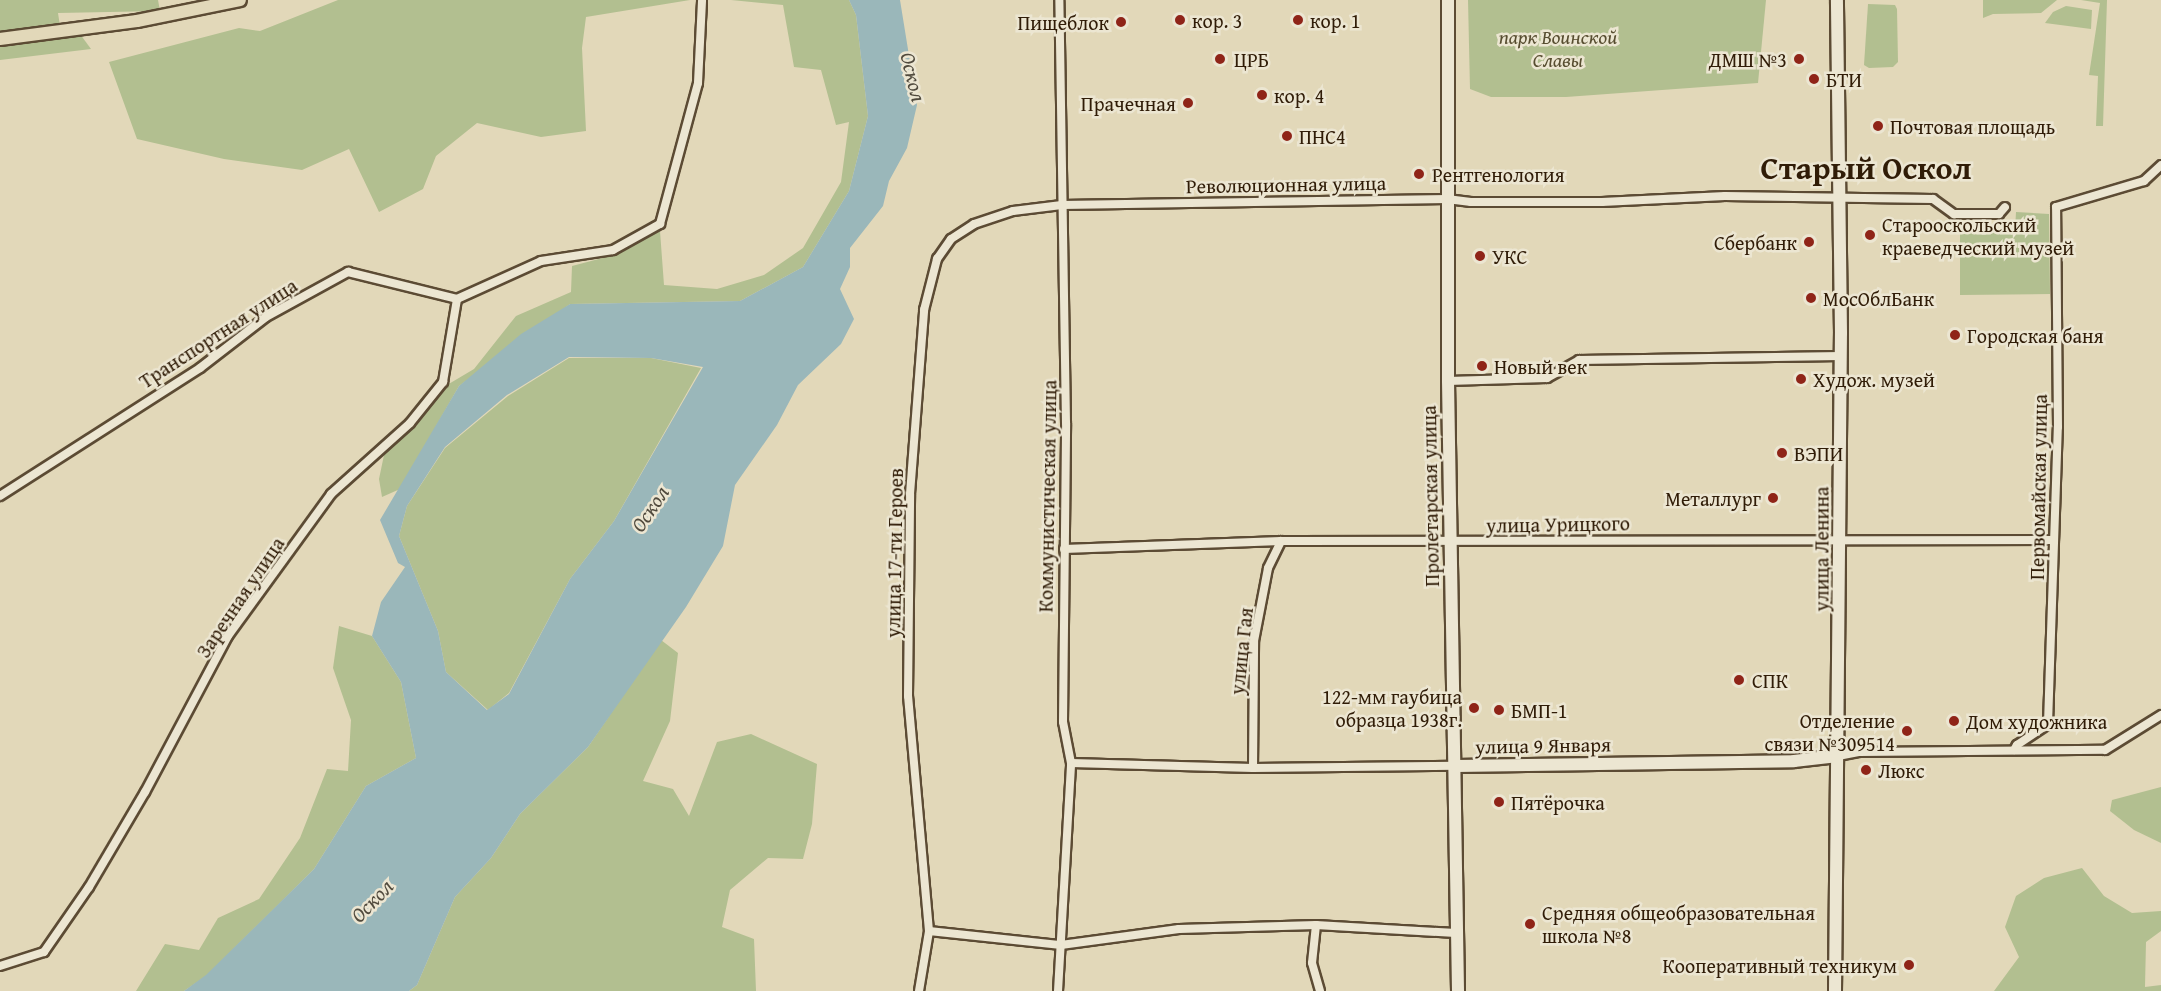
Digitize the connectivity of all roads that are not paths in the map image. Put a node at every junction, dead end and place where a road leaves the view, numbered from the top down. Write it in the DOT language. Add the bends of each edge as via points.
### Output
graph roads {
  1 [pos="240,0"];
  2 [pos="702,0"];
  3 [pos="1059,0"];
  4 [pos="1448,0"];
  5 [pos="1837,0"];
  6 [pos="0,39"];
  7 [pos="2161,165"];
  8 [pos="1840,197"];
  9 [pos="1447,199"];
  10 [pos="1062,205"];
  11 [pos="2005,207"];
  12 [pos="457,299"];
  13 [pos="1841,356"];
  14 [pos="1448,381"];
  15 [pos="0,495"];
  16 [pos="1840,540"];
  17 [pos="2053,540"];
  18 [pos="1281,541"];
  19 [pos="1451,541"];
  20 [pos="1065,549"];
  21 [pos="2161,715"];
  22 [pos="2014,750"];
  23 [pos="1838,756"];
  24 [pos="1071,763"];
  25 [pos="1456,766"];
  26 [pos="1253,768"];
  27 [pos="1316,925"];
  28 [pos="929,931"];
  29 [pos="1456,933"];
  30 [pos="1061,945"];
  31 [pos="0,966"];
  32 [pos="920,991"];
  33 [pos="1058,991"];
  34 [pos="1320,991"];
  35 [pos="1458,991"];
  36 [pos="1835,991"];
  1 -- 6 [label="main road" via="137,21"];
  2 -- 12 [label="street" via="698,83 660,224 613,249 541,261"];
  3 -- 10 [label="street, Коммунистическая улица"];
  4 -- 9 [label="main road, Пролетарская улица"];
  5 -- 8 [label="main road, улица Ленина"];
  7 -- 17 [label="street, Первомайская улица" via="2144,182 2056,207 2058,427"];
  8 -- 9 [label="street, Революционная улица" via="1470,202"];
  8 -- 11 [label="street, Революционная улица" via="1933,199 1954,214 1999,214"];
  8 -- 13 [label="main road, улица Ленина"];
  9 -- 10 [label="street, Революционная улица"];
  9 -- 14 [label="main road, Пролетарская улица"];
  10 -- 20 [label="street, Коммунистическая улица"];
  10 -- 28 [label="street, улица 17-ти Героев" via="1034,206 974,224 951,239 937,259 928,288 910,494 908,684"];
  12 -- 15 [label="street, Транспортная улица" via="348,272 266,317 200,368"];
  12 -- 31 [label="street, Заречная улица" via="443,382 410,423 331,494 228,636 145,792 89,887 44,952"];
  13 -- 14 [label="street" via="1579,360 1547,378"];
  13 -- 16 [label="main road, улица Ленина"];
  14 -- 19 [label="main road, Пролетарская улица"];
  16 -- 17 [label="street, улица Урицкого"];
  16 -- 19 [label="street, улица Урицкого"];
  16 -- 23 [label="main road, улица Ленина"];
  17 -- 22 [label="street, Первомайская улица" via="2048,724"];
  18 -- 19 [label="street, улица Урицкого"];
  18 -- 20 [label="street, улица Урицкого"];
  18 -- 26 [label="street, улица Гая" via="1268,568 1254,641"];
  19 -- 25 [label="main road, Пролетарская улица"];
  20 -- 24 [label="street, Коммунистическая улица" via="1063,722"];
  21 -- 22 [label="street, улица 9 Января" via="2105,750"];
  22 -- 23 [label="street, улица 9 Января"];
  23 -- 25 [label="main road, улица 9 Января" via="1794,761"];
  23 -- 36 [label="main road, улица Ленина"];
  24 -- 26 [label="street, улица 9 Января"];
  24 -- 30 [label="street, Коммунистическая улица"];
  25 -- 26 [label="street, улица 9 Января"];
  25 -- 29 [label="main road, Пролетарская улица"];
  27 -- 29 [label="street"];
  27 -- 30 [label="street" via="1179,929"];
  27 -- 34 [label="street" via="1312,963"];
  28 -- 30 [label="street"];
  28 -- 32 [label="street, улица 17-ти Героев"];
  29 -- 35 [label="main road, Пролетарская улица"];
  30 -- 33 [label="street, Коммунистическая улица"];
}
